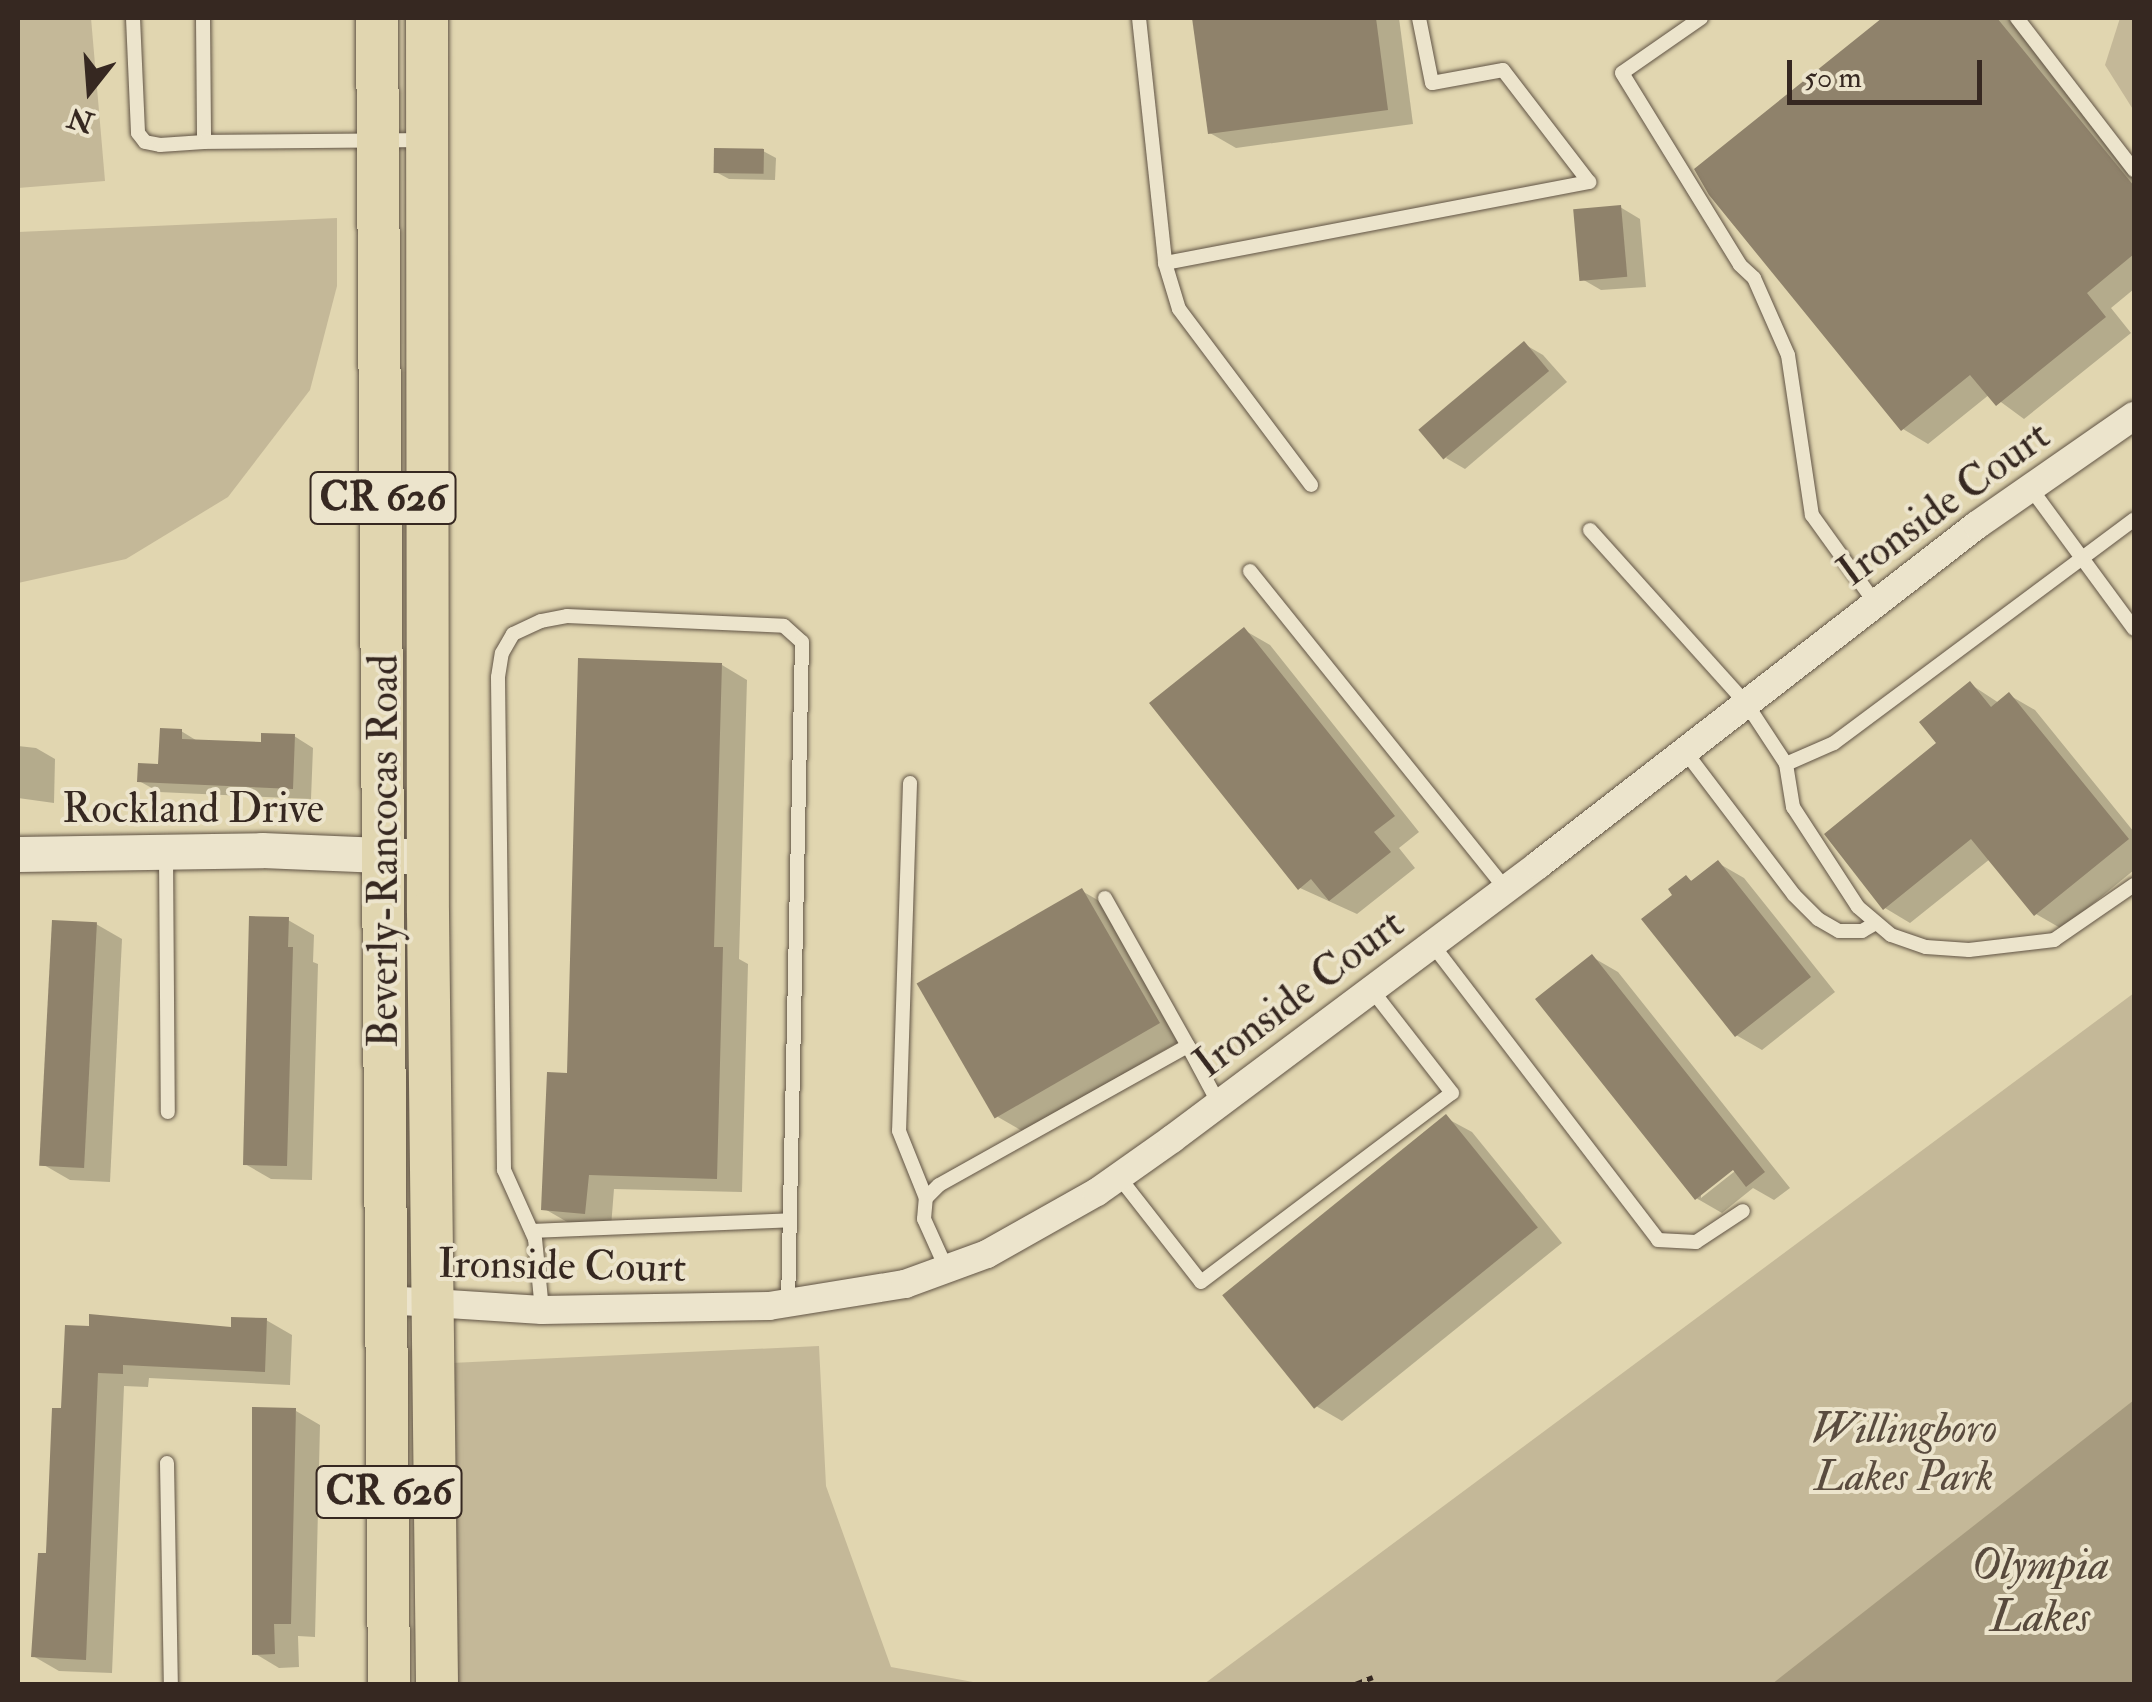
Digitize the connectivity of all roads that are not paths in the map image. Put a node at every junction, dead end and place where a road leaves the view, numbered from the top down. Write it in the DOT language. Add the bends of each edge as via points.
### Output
graph roads {
  1 [pos="133,18"];
  2 [pos="203,18"];
  3 [pos="377,18"];
  4 [pos="427,18"];
  5 [pos="1139,18"];
  6 [pos="1418,18"];
  7 [pos="1701,18"];
  8 [pos="2017,18"];
  9 [pos="424,140"];
  10 [pos="380,141"];
  11 [pos="204,142"];
  12 [pos="2134,170"];
  13 [pos="1165,263"];
  14 [pos="2134,416"];
  15 [pos="1311,485"];
  16 [pos="2032,490"];
  17 [pos="2134,519"];
  18 [pos="1590,530"];
  19 [pos="2082,558"];
  20 [pos="1250,570"];
  21 [pos="1876,604"];
  22 [pos="2134,629"];
  23 [pos="1746,703"];
  24 [pos="1684,750"];
  25 [pos="1786,764"];
  26 [pos="910,784"];
  27 [pos="166,853"];
  28 [pos="18,854"];
  29 [pos="384,855"];
  30 [pos="429,857"];
  31 [pos="2134,885"];
  32 [pos="1505,888"];
  33 [pos="1105,898"];
  34 [pos="1876,923"];
  35 [pos="1432,944"];
  36 [pos="1371,990"];
  37 [pos="1188,1046"];
  38 [pos="1219,1104"];
  39 [pos="168,1112"];
  40 [pos="1119,1177"];
  41 [pos="926,1198"];
  42 [pos="1743,1211"];
  43 [pos="790,1220"];
  44 [pos="532,1230"];
  45 [pos="948,1271"];
  46 [pos="386,1300"];
  47 [pos="788,1304"];
  48 [pos="433,1305"];
  49 [pos="542,1310"];
  50 [pos="167,1463"];
  51 [pos="172,1684"];
  52 [pos="389,1684"];
  53 [pos="437,1684"];
  1 -- 11 [label="lane" via="138,134 160,145"];
  2 -- 11 [label="lane"];
  3 -- 10 [label="main road, Beverly-Rancocas Road / CR 626"];
  4 -- 9 [label="main road, Beverly-Rancocas Road / CR 626"];
  5 -- 13 [label="lane"];
  6 -- 13 [label="lane" via="1432,83 1503,70 1589,182"];
  7 -- 21 [label="lane" via="1622,72 1740,266 1754,278 1788,355 1812,515"];
  8 -- 12 [label="lane"];
  9 -- 10 [label="lane"];
  9 -- 30 [label="main road, Beverly-Rancocas Road / CR 626"];
  10 -- 11 [label="lane"];
  10 -- 29 [label="main road, Beverly-Rancocas Road / CR 626"];
  13 -- 15 [label="lane" via="1179,309"];
  14 -- 16 [label="street, Ironside Court"];
  16 -- 19 [label="lane"];
  16 -- 21 [label="street, Ironside Court"];
  17 -- 19 [label="lane"];
  18 -- 23 [label="lane"];
  19 -- 22 [label="lane"];
  19 -- 25 [label="lane" via="1834,743"];
  20 -- 32 [label="lane"];
  21 -- 23 [label="street, Ironside Court"];
  23 -- 24 [label="street, Ironside Court"];
  23 -- 25 [label="lane"];
  24 -- 32 [label="street, Ironside Court"];
  24 -- 34 [label="lane" via="1818,919 1839,931"];
  25 -- 34 [label="lane" via="1793,808 1858,907"];
  26 -- 41 [label="lane" via="898,1130"];
  27 -- 28 [label="street, Rockland Drive"];
  27 -- 29 [label="street, Rockland Drive"];
  27 -- 39 [label="lane"];
  29 -- 30 [label="street, Rockland Drive"];
  29 -- 46 [label="main road, Beverly-Rancocas Road / CR 626"];
  30 -- 48 [label="main road, Beverly-Rancocas Road / CR 626"];
  31 -- 34 [label="lane" via="2054,940 1969,950 1926,947 1891,936"];
  32 -- 35 [label="street, Ironside Court"];
  33 -- 37 [label="lane"];
  35 -- 36 [label="street, Ironside Court"];
  35 -- 42 [label="lane" via="1658,1240 1696,1242"];
  36 -- 38 [label="street, Ironside Court"];
  36 -- 40 [label="lane" via="1452,1093 1201,1282"];
  37 -- 38 [label="lane"];
  37 -- 41 [label="lane"];
  38 -- 40 [label="street, Ironside Court"];
  40 -- 45 [label="street, Ironside Court" via="1025,1235"];
  41 -- 45 [label="lane" via="924,1218"];
  43 -- 44 [label="lane"];
  43 -- 44 [label="lane" via="802,642 784,626 567,616 514,634 498,677 504,1170"];
  43 -- 47 [label="lane"];
  44 -- 49 [label="lane"];
  45 -- 47 [label="street, Ironside Court"];
  46 -- 48 [label="street, Ironside Court"];
  46 -- 52 [label="main road, Beverly-Rancocas Road / CR 626"];
  47 -- 49 [label="street, Ironside Court"];
  48 -- 49 [label="street, Ironside Court"];
  48 -- 53 [label="main road, Beverly-Rancocas Road / CR 626"];
  50 -- 51 [label="lane"];
}
